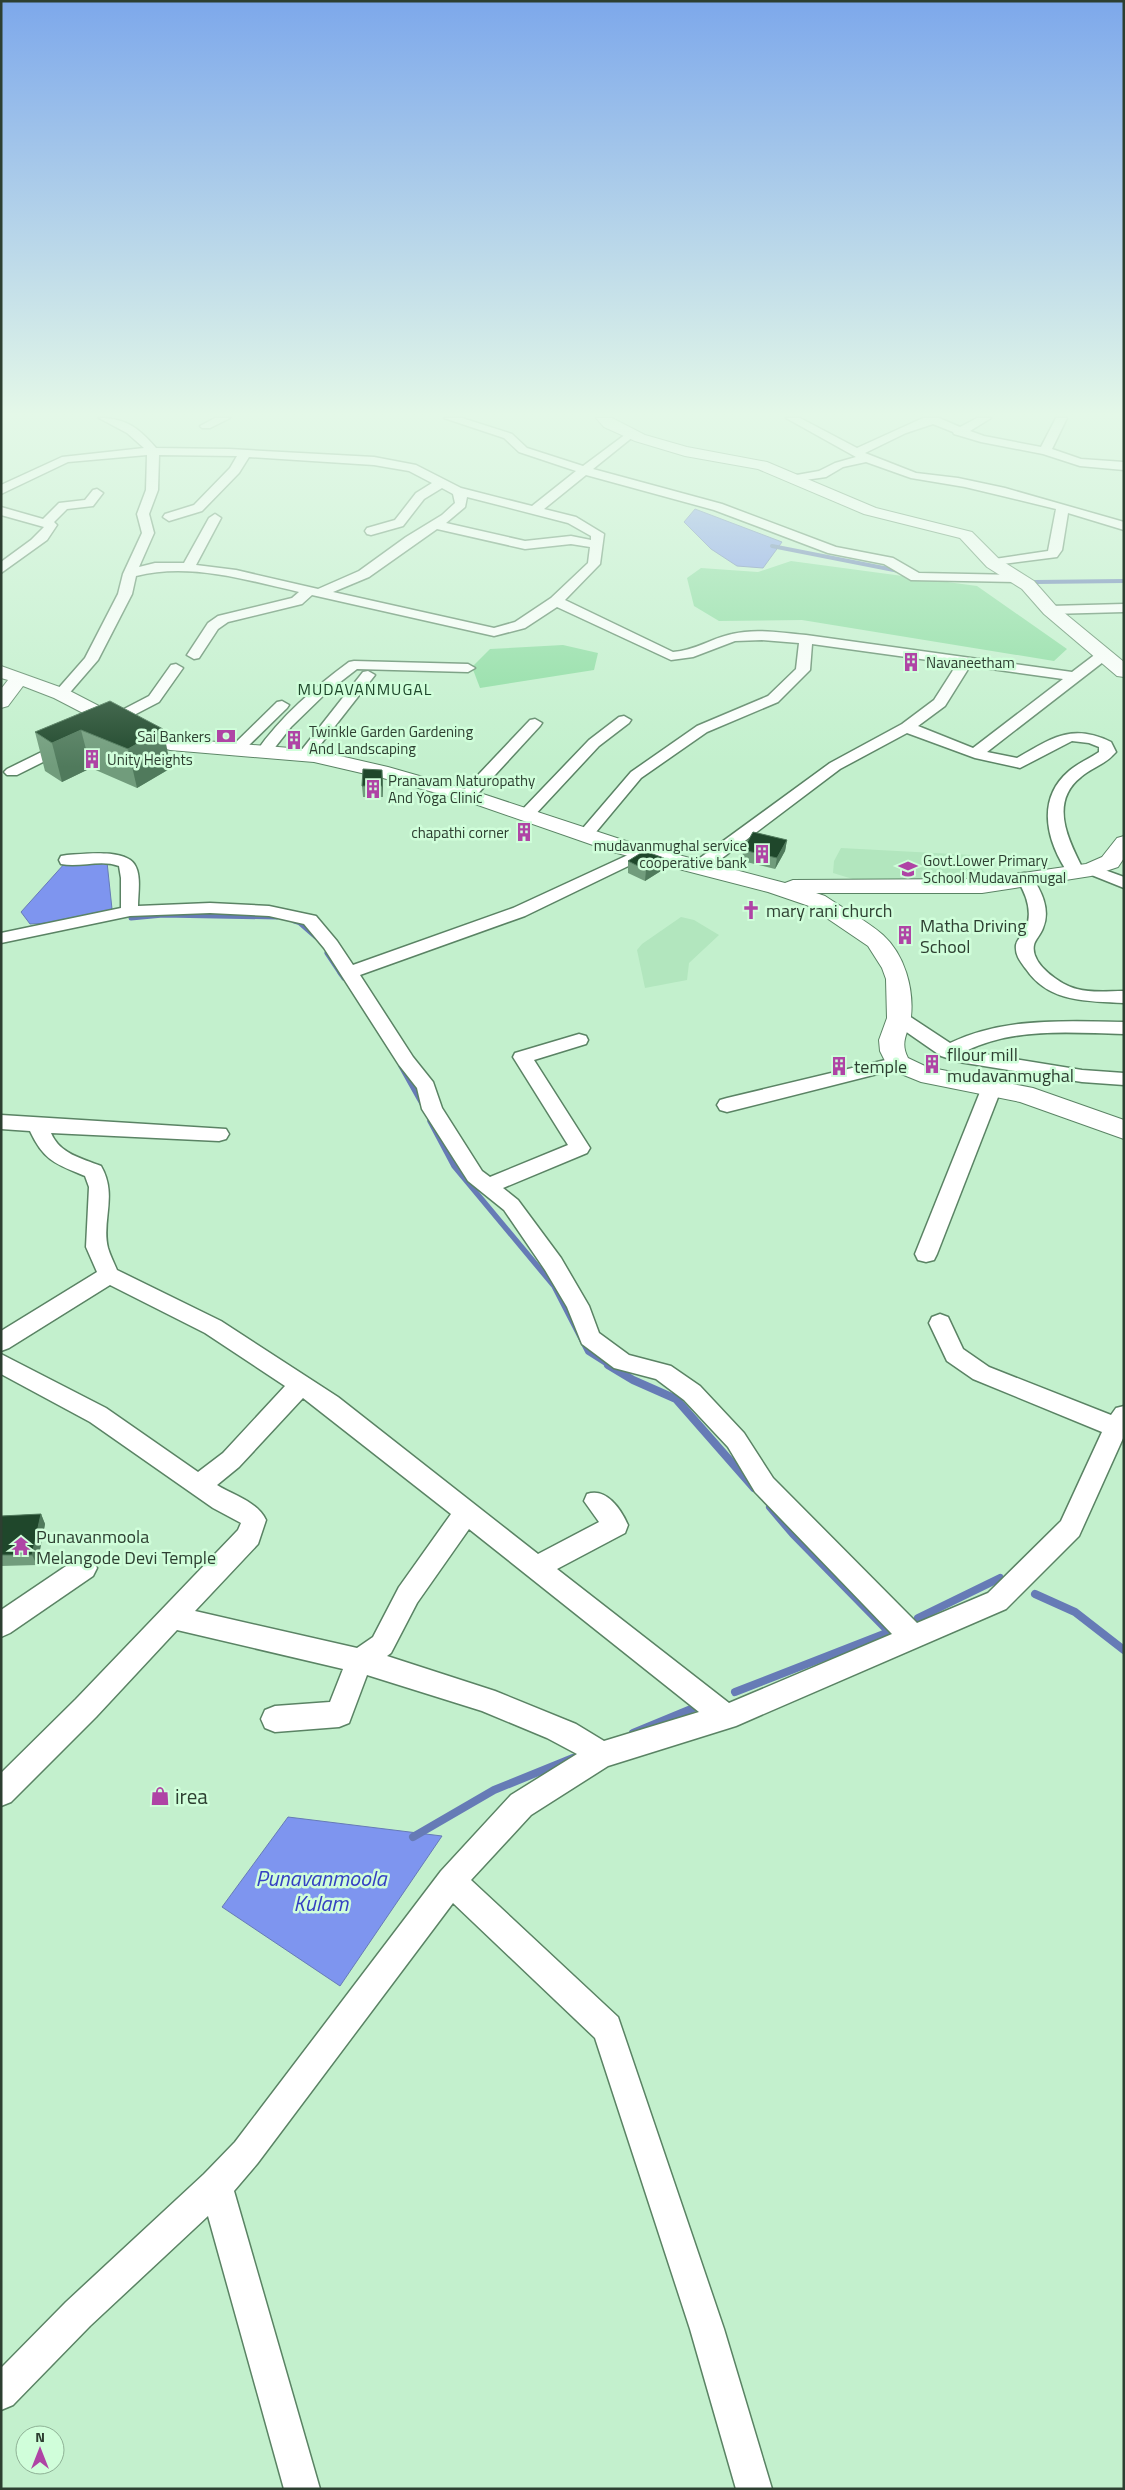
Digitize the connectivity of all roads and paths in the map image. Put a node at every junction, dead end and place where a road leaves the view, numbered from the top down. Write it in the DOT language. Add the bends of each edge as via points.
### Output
graph roads {
  1 [pos="48,534"];
  2 [pos="147,534"];
  3 [pos="206,534"];
  4 [pos="420,534"];
  5 [pos="477,534"];
  6 [pos="598,534"];
  7 [pos="791,534"];
  8 [pos="963,534"];
  9 [pos="1058,534"];
  10 [pos="597,545"];
  11 [pos="994,563"];
  12 [pos="188,567"];
  13 [pos="1,569"];
  14 [pos="130,574"];
  15 [pos="1017,578"];
  16 [pos="314,592"];
  17 [pos="556,601"];
  18 [pos="1124,608"];
  19 [pos="1050,610"];
  20 [pos="806,639"];
  21 [pos="194,655"];
  22 [pos="1102,656"];
  23 [pos="965,663"];
  24 [pos="176,668"];
  25 [pos="468,668"];
  26 [pos="1124,672"];
  27 [pos="10,675"];
  28 [pos="368,675"];
  29 [pos="1077,677"];
  30 [pos="61,694"];
  31 [pos="1,702"];
  32 [pos="282,704"];
  33 [pos="624,720"];
  34 [pos="535,723"];
  35 [pos="104,725"];
  36 [pos="908,727"];
  37 [pos="79,738"];
  38 [pos="236,750"];
  39 [pos="264,752"];
  40 [pos="976,753"];
  41 [pos="305,755"];
  42 [pos="12,772"];
  43 [pos="467,796"];
  44 [pos="526,815"];
  45 [pos="585,835"];
  46 [pos="1124,842"];
  47 [pos="643,853"];
  48 [pos="67,860"];
  49 [pos="699,867"];
  50 [pos="1084,871"];
  51 [pos="1024,878"];
  52 [pos="1124,883"];
  53 [pos="776,887"];
  54 [pos="130,911"];
  55 [pos="1,938"];
  56 [pos="348,973"];
  57 [pos="1124,997"];
  58 [pos="899,1018"];
  59 [pos="1124,1028"];
  60 [pos="579,1040"];
  61 [pos="948,1052"];
  62 [pos="898,1063"];
  63 [pos="1124,1079"];
  64 [pos="992,1087"];
  65 [pos="727,1105"];
  66 [pos="1,1122"];
  67 [pos="36,1125"];
  68 [pos="1124,1130"];
  69 [pos="219,1134"];
  70 [pos="488,1186"];
  71 [pos="926,1254"];
  72 [pos="109,1275"];
  73 [pos="940,1323"];
  74 [pos="1,1342"];
  75 [pos="1,1363"];
  76 [pos="301,1385"];
  77 [pos="1120,1421"];
  78 [pos="199,1485"];
  79 [pos="596,1501"];
  80 [pos="467,1512"];
  81 [pos="537,1567"];
  82 [pos="84,1568"];
  83 [pos="172,1617"];
  84 [pos="1,1625"];
  85 [pos="914,1637"];
  86 [pos="359,1662"];
  87 [pos="726,1717"];
  88 [pos="275,1719"];
  89 [pos="601,1755"];
  90 [pos="1,1792"];
  91 [pos="451,1880"];
  92 [pos="216,2186"];
  93 [pos="1,2393"];
  94 [pos="302,2489"];
  95 [pos="754,2489"];
  1 -- 13 [label="street"];
  2 -- 14 [label="street"];
  3 -- 12 [label="street"];
  4 -- 16 [label="street" via="364,574"];
  5 -- 10 [label="street" via="525,545 571,540"];
  6 -- 10 [label="street"];
  7 -- 15 [label="street" via="833,550 888,561 916,577"];
  8 -- 11 [label="street"];
  9 -- 11 [label="street" via="1056,550 1052,554"];
  10 -- 17 [label="street" via="594,564"];
  11 -- 15 [label="street"];
  12 -- 14 [label="street" via="154,567"];
  12 -- 16 [label="street"];
  14 -- 30 [label="street" via="125,594 91,660"];
  15 -- 19 [label="street" via="1028,585"];
  16 -- 17 [label="street" via="494,632 520,625"];
  16 -- 21 [label="street" via="298,601 223,619 213,626"];
  17 -- 20 [label="street" via="671,656 688,655 736,637"];
  18 -- 19 [label="street"];
  19 -- 22 [label="street"];
  20 -- 23 [label="street"];
  20 -- 45 [label="street" via="803,670 773,699 702,729 636,775"];
  22 -- 26 [label="street"];
  22 -- 29 [label="street"];
  23 -- 29 [label="street"];
  23 -- 36 [label="street" via="940,703"];
  24 -- 35 [label="street" via="154,699"];
  25 -- 39 [label="street" via="354,665 321,690 286,724"];
  27 -- 30 [label="street"];
  27 -- 31 [label="street"];
  28 -- 41 [label="street"];
  29 -- 40 [label="street"];
  30 -- 35 [label="street"];
  32 -- 38 [label="street"];
  33 -- 44 [label="street" via="594,744"];
  34 -- 43 [label="street"];
  35 -- 38 [label="street" via="170,744"];
  36 -- 40 [label="street"];
  36 -- 49 [label="street" via="835,766"];
  37 -- 42 [label="street"];
  38 -- 39 [label="street"];
  39 -- 41 [label="street"];
  40 -- 50 [label="street" via="1013,764 1068,737 1085,736 1106,745 1108,752 1102,759 1075,773 1061,786 1058,795 1055,821 1060,842"];
  41 -- 43 [label="street" via="388,773"];
  43 -- 44 [label="street"];
  44 -- 45 [label="street"];
  45 -- 47 [label="street"];
  46 -- 50 [label="street" via="1110,862"];
  47 -- 49 [label="street"];
  47 -- 56 [label="street" via="519,912"];
  48 -- 54 [label="street" via="124,861 128,867"];
  49 -- 53 [label="street"];
  50 -- 51 [label="street"];
  50 -- 52 [label="street"];
  51 -- 53 [label="street" via="982,886"];
  51 -- 57 [label="street" via="1033,889 1039,909 1032,937 1025,944 1025,955 1037,972 1056,987 1075,995"];
  53 -- 58 [label="street" via="817,901 876,941 898,979"];
  54 -- 55 [label="street"];
  54 -- 56 [label="street" via="210,908 295,915 310,920"];
  56 -- 70 [label="street" via="426,1087 432,1109 475,1176"];
  58 -- 61 [label="street"];
  58 -- 62 [label="street" via="891,1040"];
  59 -- 61 [label="street" via="1006,1029 970,1040"];
  60 -- 70 [label="street" via="522,1057 580,1148"];
  61 -- 63 [label="street" via="976,1060"];
  62 -- 64 [label="street" via="921,1074"];
  62 -- 65 [label="street"];
  64 -- 68 [label="street" via="1024,1094"];
  64 -- 71 [label="street"];
  66 -- 67 [label="street"];
  67 -- 69 [label="street"];
  67 -- 72 [label="street" via="54,1152 94,1171 98,1187 97,1247"];
  70 -- 85 [label="street" via="511,1204 554,1264 578,1306 590,1338 622,1362 663,1372 698,1399 736,1440 764,1485"];
  72 -- 74 [label="street"];
  72 -- 76 [label="street" via="213,1327"];
  73 -- 77 [label="street" via="956,1355 981,1373"];
  75 -- 78 [label="street" via="98,1415"];
  76 -- 78 [label="street" via="231,1460"];
  76 -- 80 [label="street" via="330,1404"];
  77 -- 85 [label="street" via="1070,1528 997,1601"];
  78 -- 83 [label="street" via="254,1520 249,1536"];
  79 -- 81 [label="street" via="616,1525"];
  80 -- 81 [label="street"];
  80 -- 86 [label="street" via="408,1595 382,1645"];
  81 -- 87 [label="street"];
  82 -- 84 [label="street"];
  83 -- 86 [label="street"];
  83 -- 90 [label="street"];
  85 -- 87 [label="street"];
  86 -- 88 [label="street" via="339,1714"];
  86 -- 89 [label="street" via="499,1705 585,1742"];
  87 -- 89 [label="street"];
  89 -- 91 [label="street" via="521,1805"];
  91 -- 92 [label="street" via="246,2154"];
  91 -- 95 [label="street" via="607,2028 707,2329"];
  92 -- 93 [label="street" via="78,2314"];
  92 -- 94 [label="street"];
}
